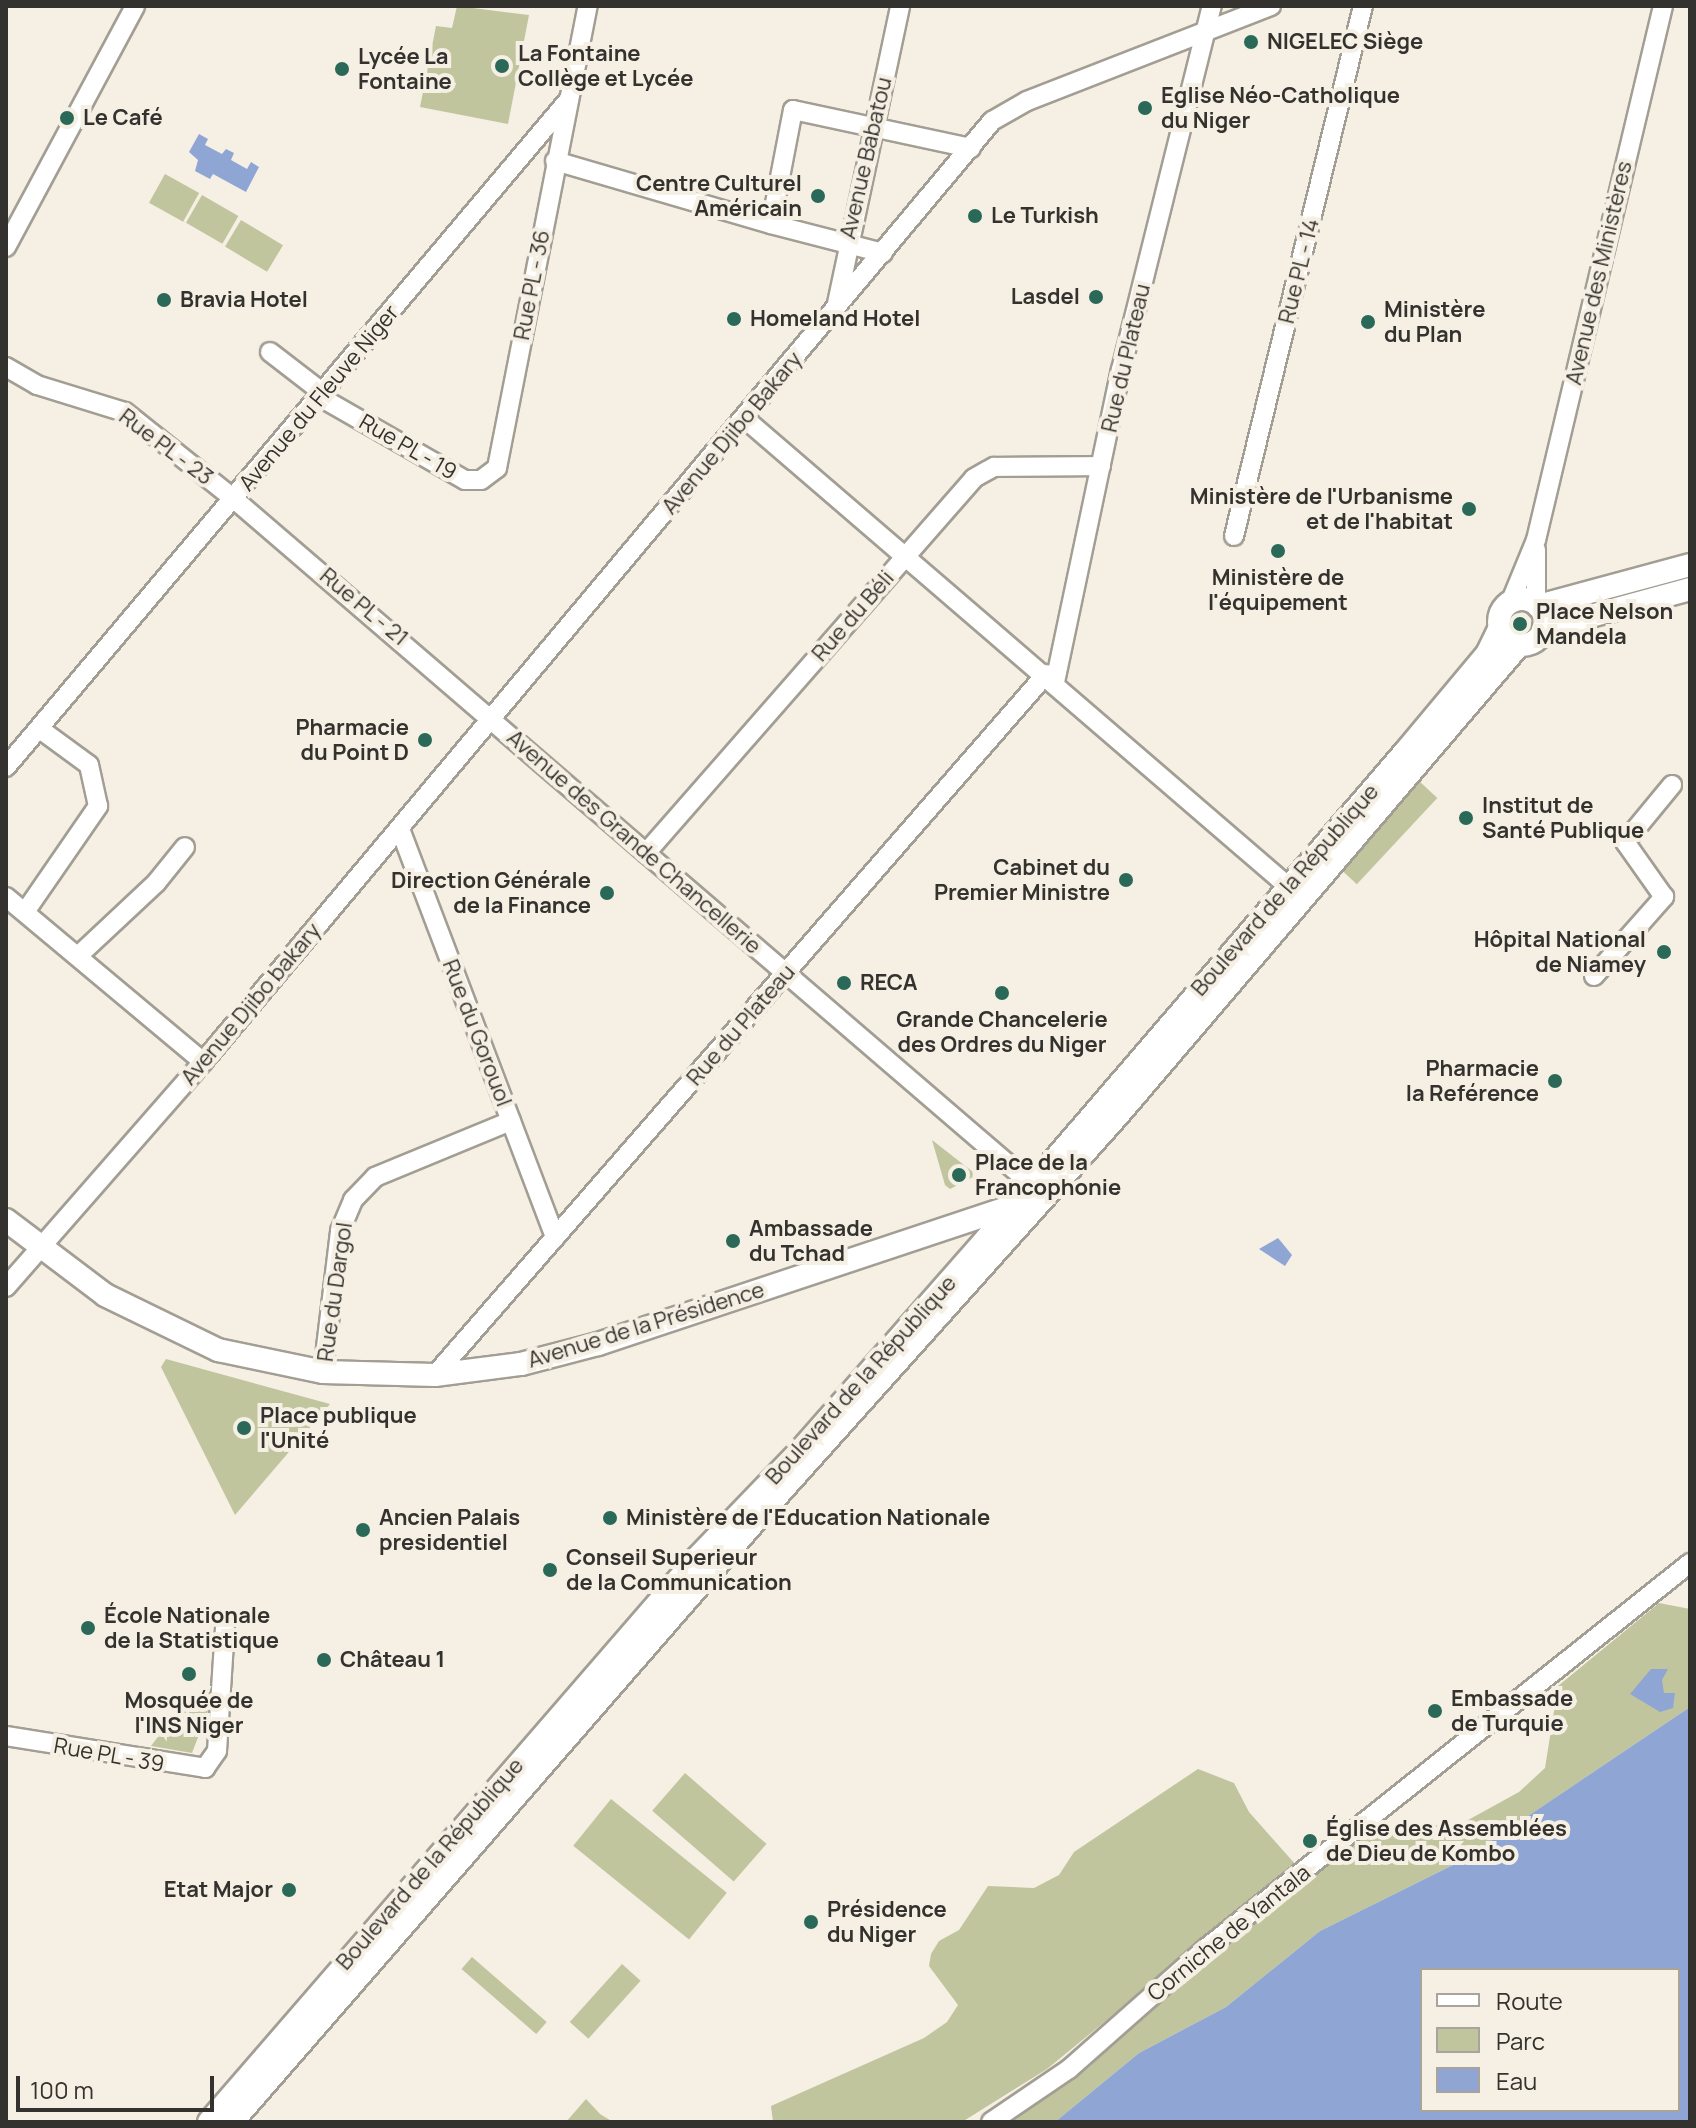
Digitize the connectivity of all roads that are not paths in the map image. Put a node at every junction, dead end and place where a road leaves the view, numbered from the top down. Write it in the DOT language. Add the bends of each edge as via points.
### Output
graph roads {
  1 [pos="135,6"];
  2 [pos="588,6"];
  3 [pos="900,6"];
  4 [pos="1212,6"];
  5 [pos="1271,6"];
  6 [pos="1363,6"];
  7 [pos="1663,6"];
  8 [pos="1205,36"];
  9 [pos="566,103"];
  10 [pos="874,128"];
  11 [pos="971,148"];
  12 [pos="555,161"];
  13 [pos="771,224"];
  14 [pos="846,243"];
  15 [pos="6,247"];
  16 [pos="883,253"];
  17 [pos="835,311"];
  18 [pos="270,352"];
  19 [pos="6,367"];
  20 [pos="321,395"];
  21 [pos="744,418"];
  22 [pos="1101,466"];
  23 [pos="497,468"];
  24 [pos="234,499"];
  25 [pos="1234,536"];
  26 [pos="1536,540"];
  27 [pos="906,556"];
  28 [pos="1690,565"];
  29 [pos="1690,589"];
  30 [pos="1510,603"];
  31 [pos="1537,605"];
  32 [pos="1500,627"];
  33 [pos="1543,629"];
  34 [pos="1519,645"];
  35 [pos="1051,678"];
  36 [pos="491,717"];
  37 [pos="40,729"];
  38 [pos="6,767"];
  39 [pos="1672,785"];
  40 [pos="400,829"];
  41 [pos="185,847"];
  42 [pos="646,853"];
  43 [pos="1295,892"];
  44 [pos="6,897"];
  45 [pos="25,912"];
  46 [pos="78,956"];
  47 [pos="785,974"];
  48 [pos="1594,976"];
  49 [pos="203,1062"];
  50 [pos="511,1121"];
  51 [pos="1031,1198"];
  52 [pos="6,1220"];
  53 [pos="555,1238"];
  54 [pos="40,1246"];
  55 [pos="6,1287"];
  56 [pos="323,1372"];
  57 [pos="435,1375"];
  58 [pos="1690,1563"];
  59 [pos="225,1628"];
  60 [pos="6,1736"];
  61 [pos="292,2038"];
  62 [pos="209,2122"];
  63 [pos="232,2122"];
  64 [pos="991,2122"];
  1 -- 15 [label="street"];
  2 -- 9 [label="street, Avenue du Fleuve Niger"];
  3 -- 10 [label="street, Avenue Babatou"];
  4 -- 8 [label="street, Rue du Plateau"];
  5 -- 8 [label="street, Avenue Djibo Bakary"];
  6 -- 25 [label="street, Rue PL - 14"];
  7 -- 26 [label="street, Avenue des Ministères"];
  8 -- 11 [label="street, Avenue Djibo Bakary" via="1027,101 992,121"];
  8 -- 22 [label="street, Rue du Plateau"];
  9 -- 12 [label="street, Rue PL - 36"];
  9 -- 20 [label="street, Avenue du Fleuve Niger"];
  10 -- 11 [label="street"];
  10 -- 13 [label="street" via="793,110"];
  10 -- 14 [label="street, Avenue Babatou"];
  11 -- 16 [label="street, Avenue Djibo Bakary"];
  12 -- 13 [label="street"];
  12 -- 23 [label="street, Rue PL - 36"];
  13 -- 14 [label="street"];
  14 -- 16 [label="street"];
  14 -- 17 [label="street, Avenue Babatou"];
  16 -- 17 [label="street, Avenue Djibo Bakary"];
  17 -- 21 [label="street, Avenue Djibo Bakary"];
  18 -- 20 [label="street"];
  19 -- 24 [label="street, Rue PL - 23" via="37,385 125,412"];
  20 -- 23 [label="street, Rue PL - 19" via="465,480 481,480"];
  20 -- 24 [label="street, Avenue du Fleuve Niger"];
  21 -- 27 [label="street"];
  21 -- 36 [label="street, Avenue Djibo Bakary"];
  22 -- 27 [label="street, Rue du Béli" via="986,469"];
  22 -- 35 [label="street, Rue du Plateau"];
  24 -- 36 [label="street, Rue PL - 21"];
  24 -- 37 [label="street, Avenue du Fleuve Niger"];
  26 -- 30 [label="street, Avenue des Ministères"];
  26 -- 31 [label="street, Avenue des Ministères"];
  27 -- 35 [label="street"];
  27 -- 42 [label="street, Rue du Béli"];
  28 -- 31 [label="main road"];
  29 -- 33 [label="main road"];
  30 -- 31 [label="main road"];
  30 -- 32 [label="main road"];
  31 -- 33 [label="main road"];
  32 -- 34 [label="main road"];
  32 -- 43 [label="main road, Boulevard de la République" via="1487,654"];
  33 -- 34 [label="main road" via="1531,643"];
  34 -- 43 [label="main road, Boulevard de la République"];
  35 -- 43 [label="street"];
  35 -- 47 [label="street, Rue du Plateau"];
  36 -- 40 [label="street, Avenue Djibo bakary"];
  36 -- 42 [label="street, Avenue des Grande Chancellerie"];
  37 -- 38 [label="street, Avenue du Fleuve Niger"];
  37 -- 45 [label="street" via="89,765 98,806"];
  39 -- 48 [label="street" via="1625,842 1664,897"];
  40 -- 49 [label="street, Avenue Djibo bakary"];
  40 -- 50 [label="street, Rue du Gorouol"];
  41 -- 46 [label="street" via="156,883"];
  42 -- 47 [label="street, Avenue des Grande Chancellerie"];
  43 -- 51 [label="main road, Boulevard de la République"];
  44 -- 45 [label="street"];
  45 -- 46 [label="street"];
  46 -- 49 [label="street"];
  47 -- 51 [label="street, Avenue des Grande Chancellerie"];
  47 -- 53 [label="street, Rue du Plateau"];
  49 -- 54 [label="street, Avenue Djibo bakary"];
  50 -- 53 [label="street, Rue du Gorouol"];
  50 -- 56 [label="street, Rue du Dargol" via="375,1177 353,1200 340,1231"];
  51 -- 57 [label="main road, Avenue de la Présidence" via="598,1344 521,1364"];
  51 -- 61 [label="main road, Boulevard de la République"];
  52 -- 54 [label="main road, Avenue de la Présidence"];
  53 -- 57 [label="street, Rue du Plateau"];
  54 -- 55 [label="street, Avenue Djibo bakary"];
  54 -- 56 [label="main road, Avenue de la Présidence" via="105,1295 169,1329 218,1350"];
  56 -- 57 [label="main road, Avenue de la Présidence"];
  58 -- 64 [label="street, Corniche de Yantala" via="1205,1949 1069,2069"];
  59 -- 60 [label="street, Rue PL - 39" via="219,1735 211,1763 197,1771"];
  61 -- 62 [label="main road, Boulevard de la République"];
  61 -- 63 [label="main road, Boulevard de la République"];
}
